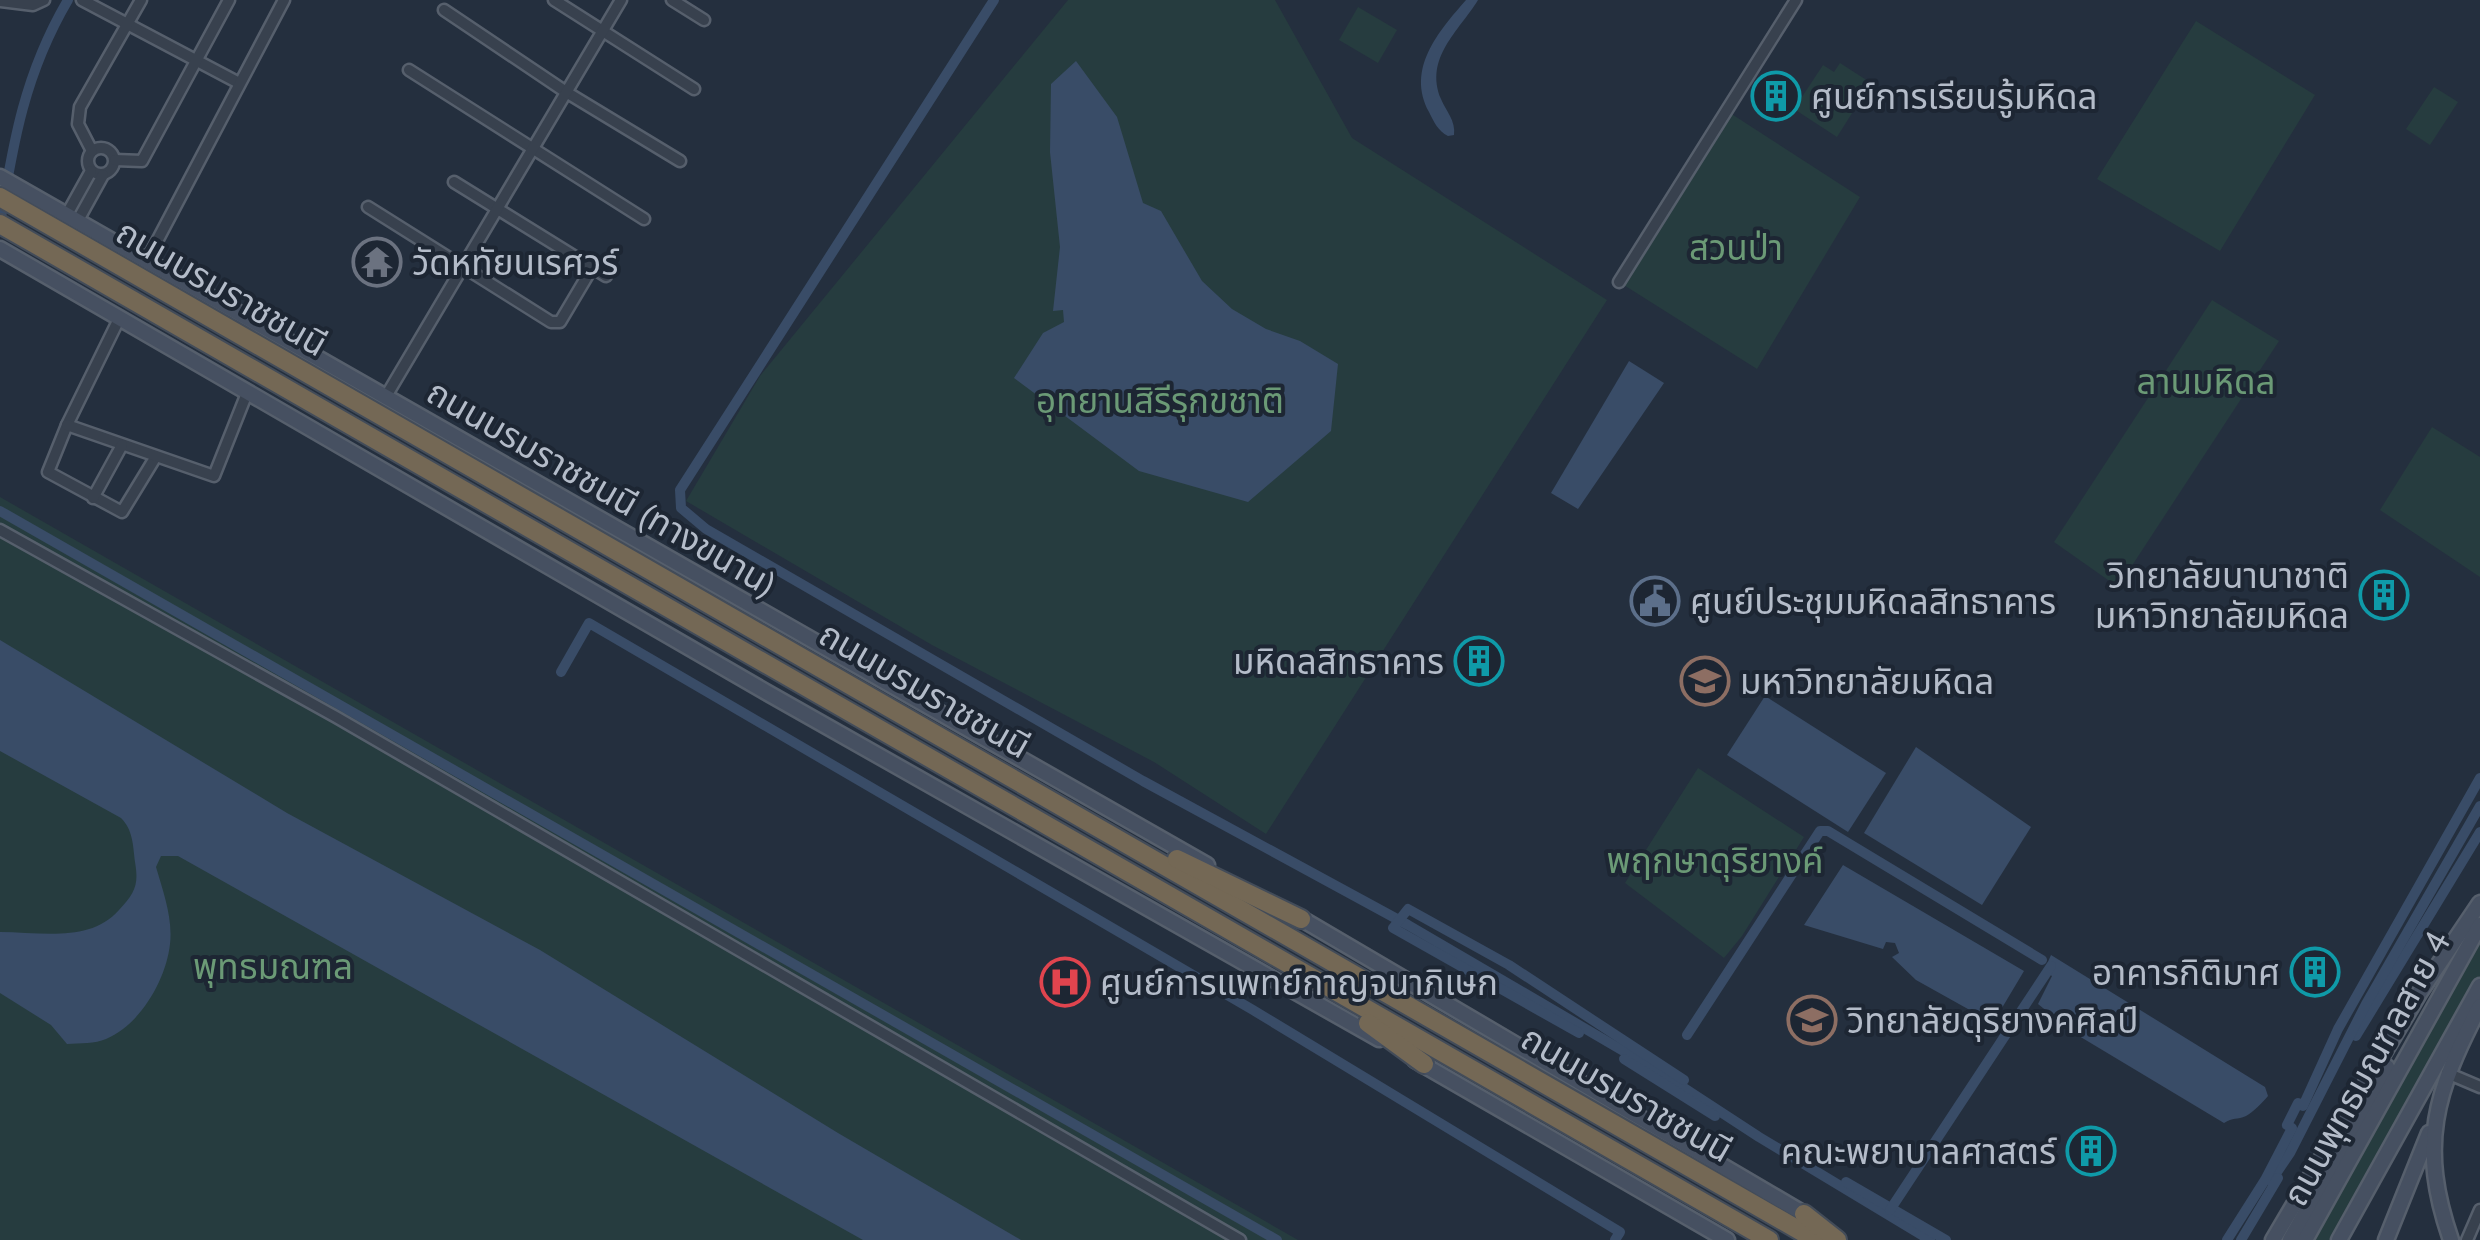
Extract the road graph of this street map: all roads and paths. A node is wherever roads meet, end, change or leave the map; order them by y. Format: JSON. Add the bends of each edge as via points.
{"nodes":[{"id":1,"x":44,"y":0,"type":"edge"},
{"id":2,"x":84,"y":0,"type":"edge"},
{"id":3,"x":141,"y":0,"type":"edge"},
{"id":4,"x":228,"y":0,"type":"edge"},
{"id":5,"x":284,"y":0,"type":"edge"},
{"id":6,"x":554,"y":0,"type":"edge"},
{"id":7,"x":621,"y":0,"type":"edge"},
{"id":8,"x":672,"y":0,"type":"edge"},
{"id":9,"x":1796,"y":0,"type":"edge"},
{"id":10,"x":0,"y":1,"type":"edge"},
{"id":11,"x":444,"y":10,"type":"dead end"},
{"id":12,"x":704,"y":20,"type":"dead end"},
{"id":13,"x":128,"y":24,"type":"junction"},
{"id":14,"x":602,"y":32,"type":"junction"},
{"id":15,"x":197,"y":60,"type":"junction"},
{"id":16,"x":409,"y":70,"type":"dead end"},
{"id":17,"x":239,"y":83,"type":"junction"},
{"id":18,"x":694,"y":89,"type":"dead end"},
{"id":19,"x":566,"y":92,"type":"junction"},
{"id":20,"x":531,"y":150,"type":"junction"},
{"id":21,"x":92,"y":151,"type":"junction"},
{"id":22,"x":115,"y":160,"type":"junction"},
{"id":23,"x":680,"y":161,"type":"dead end"},
{"id":24,"x":97,"y":173,"type":"junction"},
{"id":25,"x":0,"y":176,"type":"edge"},
{"id":26,"x":454,"y":182,"type":"dead end"},
{"id":27,"x":10,"y":196,"type":"edge"},
{"id":28,"x":368,"y":207,"type":"dead end"},
{"id":29,"x":496,"y":210,"type":"junction"},
{"id":30,"x":71,"y":219,"type":"junction"},
{"id":31,"x":644,"y":219,"type":"dead end"},
{"id":32,"x":4,"y":226,"type":"edge"},
{"id":33,"x":2,"y":250,"type":"edge"},
{"id":34,"x":146,"y":262,"type":"junction"},
{"id":35,"x":460,"y":268,"type":"junction"},
{"id":36,"x":592,"y":268,"type":"junction"},
{"id":37,"x":606,"y":276,"type":"dead end"},
{"id":38,"x":1618,"y":282,"type":"dead end"},
{"id":39,"x":119,"y":320,"type":"junction"},
{"id":40,"x":246,"y":393,"type":"junction"},
{"id":41,"x":385,"y":398,"type":"junction"},
{"id":42,"x":67,"y":424,"type":"junction"},
{"id":43,"x":122,"y":445,"type":"junction"},
{"id":44,"x":155,"y":458,"type":"junction"},
{"id":45,"x":93,"y":498,"type":"junction"},
{"id":46,"x":0,"y":530,"type":"edge"},
{"id":47,"x":1055,"y":801,"type":"junction"},
{"id":48,"x":2480,"y":904,"type":"edge"},
{"id":49,"x":1302,"y":919,"type":"junction"},
{"id":50,"x":2480,"y":922,"type":"edge"},
{"id":51,"x":1257,"y":948,"type":"junction"},
{"id":52,"x":2480,"y":986,"type":"edge"},
{"id":53,"x":2480,"y":1006,"type":"edge"},
{"id":54,"x":1424,"y":1064,"type":"junction"},
{"id":55,"x":2446,"y":1073,"type":"junction"},
{"id":56,"x":2480,"y":1087,"type":"edge"},
{"id":57,"x":2436,"y":1118,"type":"junction"},
{"id":58,"x":2360,"y":1127,"type":"junction"},
{"id":59,"x":2480,"y":1210,"type":"edge"},
{"id":60,"x":1804,"y":1214,"type":"junction"},
{"id":61,"x":1240,"y":1240,"type":"edge"},
{"id":62,"x":1727,"y":1240,"type":"edge"},
{"id":63,"x":1769,"y":1240,"type":"edge"},
{"id":64,"x":1816,"y":1240,"type":"edge"},
{"id":65,"x":1837,"y":1240,"type":"edge"},
{"id":66,"x":1850,"y":1240,"type":"edge"},
{"id":67,"x":2274,"y":1240,"type":"edge"},
{"id":68,"x":2290,"y":1240,"type":"edge"},
{"id":69,"x":2305,"y":1240,"type":"edge"},
{"id":70,"x":2340,"y":1240,"type":"edge"},
{"id":71,"x":2386,"y":1240,"type":"edge"},
{"id":72,"x":2450,"y":1240,"type":"edge"},
{"id":73,"x":2467,"y":1240,"type":"edge"}],
"edges":[{"from":1,"to":10,"type":"street"},
{"from":2,"to":13,"type":"street"},
{"from":3,"to":13,"type":"street"},
{"from":4,"to":15,"type":"street"},
{"from":5,"to":17,"type":"street"},
{"from":6,"to":14,"type":"street"},
{"from":7,"to":14,"type":"street"},
{"from":8,"to":12,"type":"street"},
{"from":9,"to":38,"type":"street"},
{"from":11,"to":19,"type":"street"},
{"from":13,"to":15,"type":"street"},
{"from":13,"to":21,"type":"street","via":[[80,107],[78,124]]},
{"from":14,"to":18,"type":"street"},
{"from":14,"to":19,"type":"street"},
{"from":15,"to":17,"type":"street"},
{"from":15,"to":22,"type":"street","via":[[142,161]]},
{"from":16,"to":20,"type":"street"},
{"from":17,"to":34,"type":"street"},
{"from":19,"to":20,"type":"street"},
{"from":19,"to":23,"type":"street"},
{"from":20,"to":29,"type":"street"},
{"from":20,"to":31,"type":"street"},
{"from":21,"to":22,"type":"street","via":[[104,148]]},
{"from":21,"to":24,"type":"street","via":[[88,163]]},
{"from":22,"to":24,"type":"street","via":[[113,168]]},
{"from":24,"to":30,"type":"street"},
{"from":25,"to":27,"type":"main road","name":"ถนนบรมราชชนนี (ทางขนาน)"},
{"from":26,"to":29,"type":"street"},
{"from":27,"to":30,"type":"main road","name":"ถนนบรมราชชนนี (ทางขนาน)"},
{"from":27,"to":47,"type":"highway","name":"ถนนบรมราชชนนี"},
{"from":28,"to":35,"type":"street"},
{"from":29,"to":35,"type":"street"},
{"from":29,"to":36,"type":"street"},
{"from":30,"to":34,"type":"main road","name":"ถนนบรมราชชนนี (ทางขนาน)"},
{"from":32,"to":51,"type":"highway","name":"ถนนบรมราชชนนี"},
{"from":33,"to":39,"type":"main road"},
{"from":34,"to":41,"type":"main road","name":"ถนนบรมราชชนนี (ทางขนาน)"},
{"from":35,"to":36,"type":"street","via":[[555,323]]},
{"from":35,"to":41,"type":"street"},
{"from":36,"to":37,"type":"street"},
{"from":39,"to":40,"type":"main road"},
{"from":39,"to":42,"type":"street"},
{"from":40,"to":44,"type":"street","via":[[214,476]]},
{"from":40,"to":54,"type":"main road"},
{"from":41,"to":49,"type":"main road","name":"ถนนบรมราชชนนี (ทางขนาน)"},
{"from":42,"to":43,"type":"street"},
{"from":42,"to":45,"type":"street","via":[[48,472]]},
{"from":43,"to":44,"type":"street"},
{"from":43,"to":45,"type":"street"},
{"from":44,"to":45,"type":"street","via":[[122,512]]},
{"from":46,"to":61,"type":"street"},
{"from":47,"to":49,"type":"highway"},
{"from":47,"to":64,"type":"highway","name":"ถนนบรมราชชนนี"},
{"from":48,"to":67,"type":"main road","via":[[2420,992]]},
{"from":49,"to":60,"type":"main road","name":"ถนนบรมราชชนนี (ทางขนาน)"},
{"from":50,"to":58,"type":"main road","name":"ถนนพุทธมณฑลสาย 4"},
{"from":51,"to":54,"type":"highway"},
{"from":51,"to":63,"type":"highway","name":"ถนนบรมราชชนนี"},
{"from":52,"to":70,"type":"main road","name":"ถนนพุทธมณฑลสาย 4"},
{"from":53,"to":55,"type":"main road"},
{"from":54,"to":62,"type":"main road"},
{"from":55,"to":56,"type":"street"},
{"from":55,"to":57,"type":"main road"},
{"from":57,"to":71,"type":"main road"},
{"from":57,"to":72,"type":"main road","via":[[2432,1156]]},
{"from":58,"to":68,"type":"main road"},
{"from":58,"to":69,"type":"main road","name":"ถนนพุทธมณฑลสาย 4"},
{"from":59,"to":73,"type":"street"},
{"from":60,"to":65,"type":"highway"},
{"from":60,"to":66,"type":"main road","name":"ถนนบรมราชชนนี (ทางขนาน)"}]}
